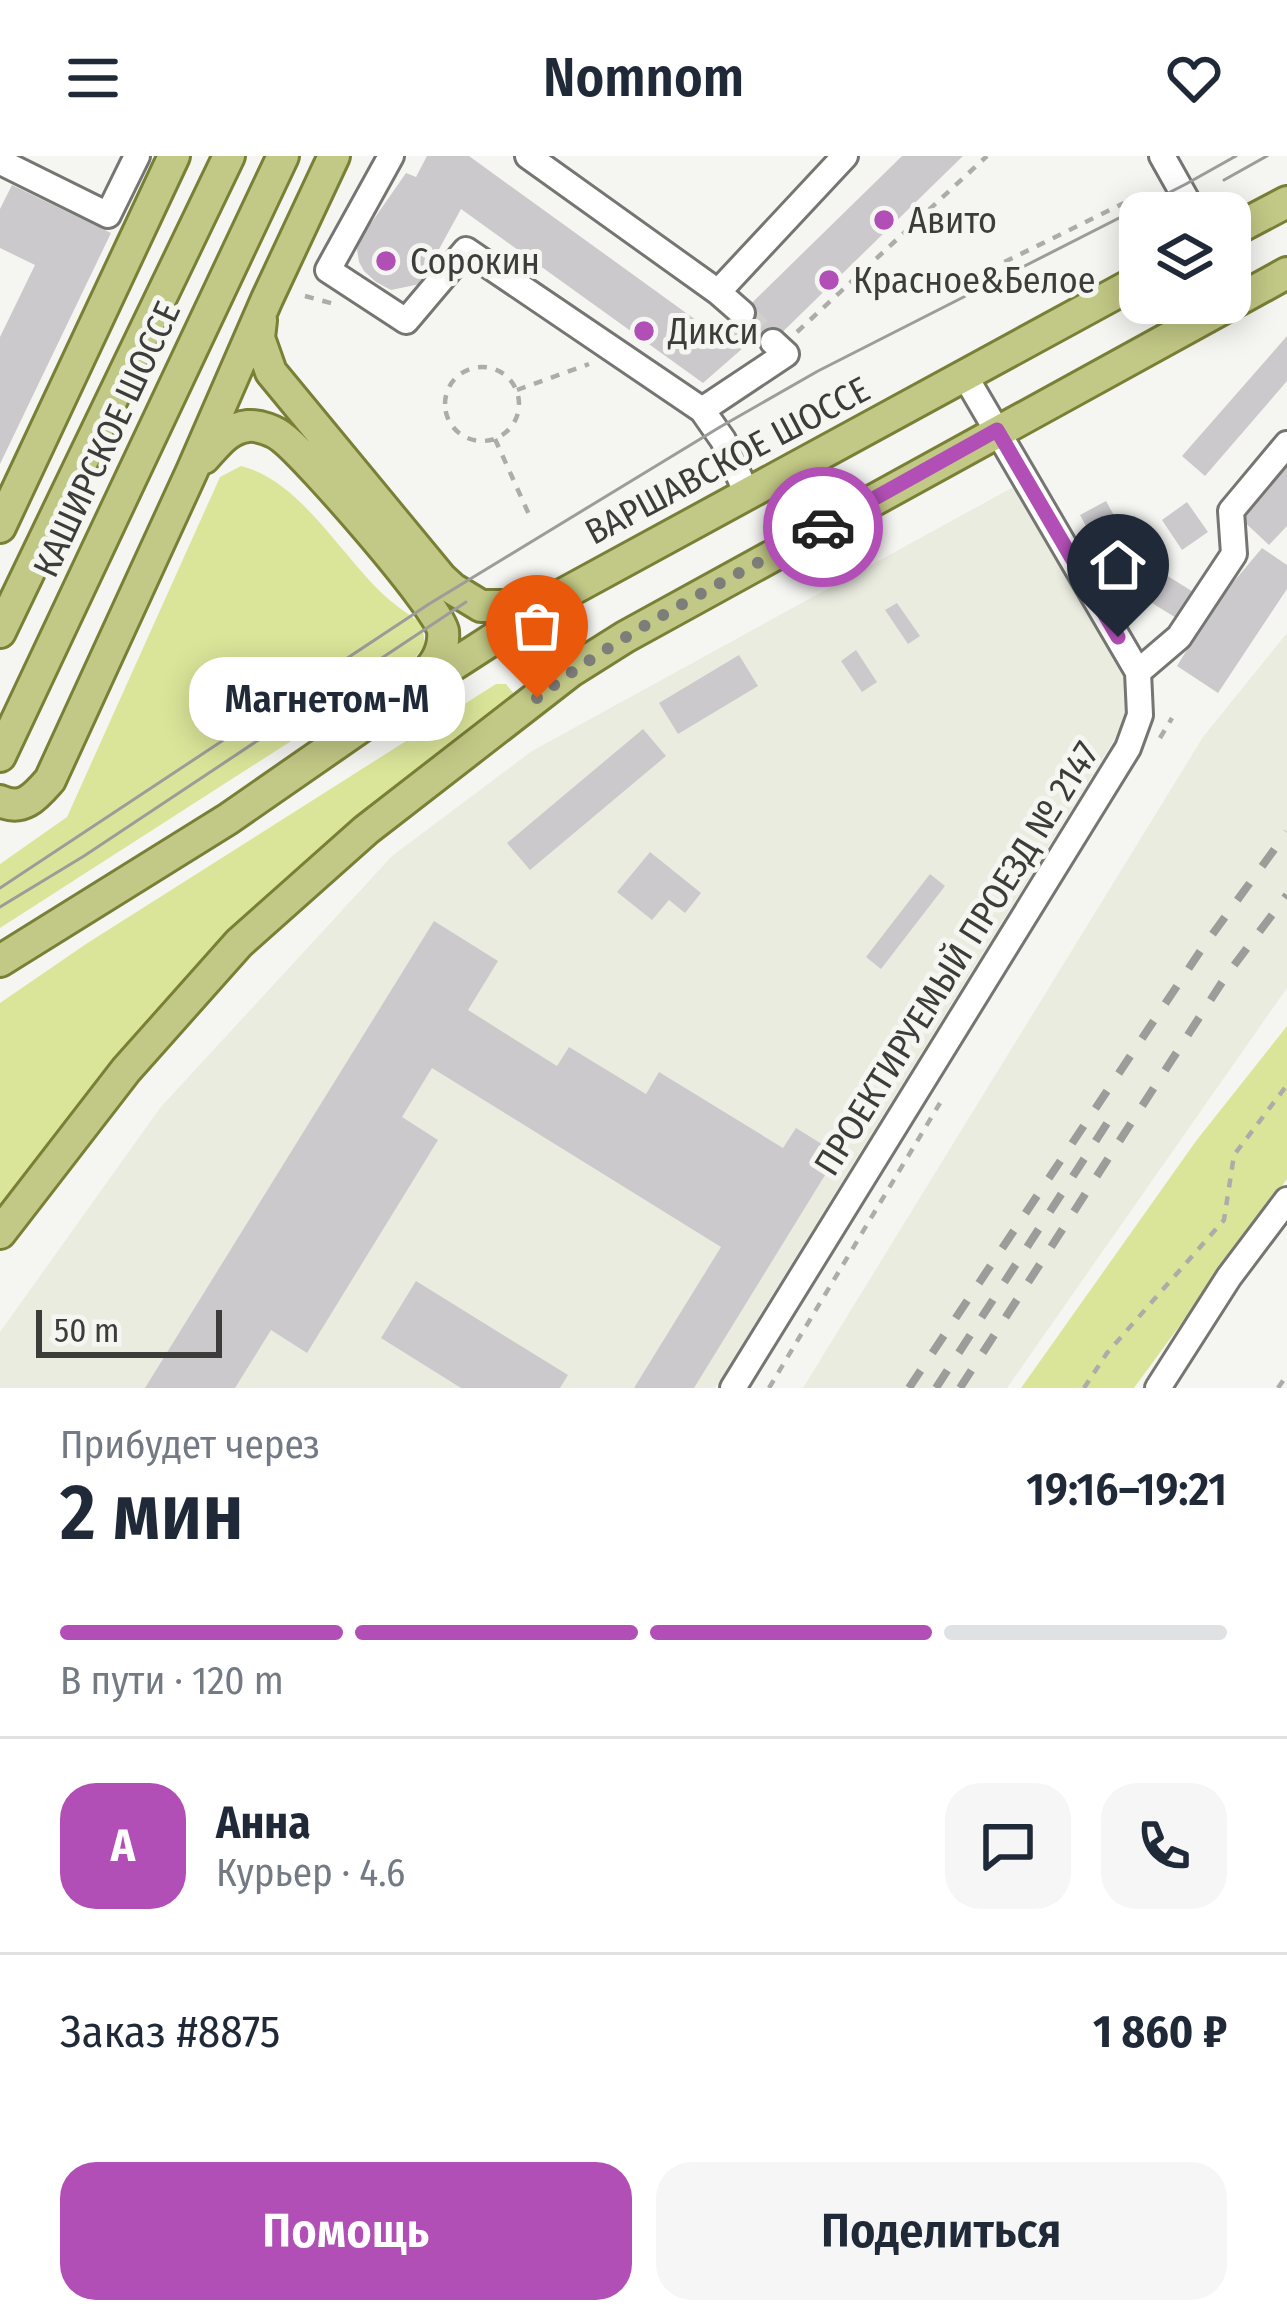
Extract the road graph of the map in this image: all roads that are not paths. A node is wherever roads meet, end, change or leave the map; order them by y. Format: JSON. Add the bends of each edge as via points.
{"nodes":[{"id":1,"x":136,"y":156,"type":"edge"},
{"id":2,"x":174,"y":156,"type":"edge"},
{"id":3,"x":229,"y":156,"type":"edge"},
{"id":4,"x":283,"y":156,"type":"edge"},
{"id":5,"x":334,"y":156,"type":"edge"},
{"id":6,"x":391,"y":156,"type":"edge"},
{"id":7,"x":528,"y":156,"type":"edge"},
{"id":8,"x":844,"y":156,"type":"edge"},
{"id":9,"x":1162,"y":156,"type":"edge"},
{"id":10,"x":3,"y":163,"type":"edge"},
{"id":11,"x":1182,"y":192,"type":"edge"},
{"id":12,"x":1287,"y":202,"type":"edge"},
{"id":13,"x":1251,"y":221,"type":"edge"},
{"id":14,"x":1287,"y":273,"type":"edge"},
{"id":15,"x":718,"y":292,"type":"junction"},
{"id":16,"x":1119,"y":292,"type":"edge"},
{"id":17,"x":267,"y":298,"type":"junction"},
{"id":18,"x":742,"y":313,"type":"tunnel mouth"},
{"id":19,"x":776,"y":345,"type":"road end"},
{"id":20,"x":965,"y":376,"type":"junction"},
{"id":21,"x":702,"y":410,"type":"junction"},
{"id":22,"x":997,"y":430,"type":"junction"},
{"id":23,"x":1287,"y":444,"type":"edge"},
{"id":24,"x":192,"y":471,"type":"junction"},
{"id":25,"x":747,"y":494,"type":"junction"},
{"id":26,"x":0,"y":527,"type":"edge"},
{"id":27,"x":560,"y":596,"type":"junction"},
{"id":28,"x":0,"y":632,"type":"edge"},
{"id":29,"x":1138,"y":672,"type":"junction"},
{"id":30,"x":411,"y":692,"type":"junction"},
{"id":31,"x":0,"y":756,"type":"edge"},
{"id":32,"x":0,"y":801,"type":"edge"},
{"id":33,"x":0,"y":962,"type":"edge"},
{"id":34,"x":1287,"y":1200,"type":"edge"},
{"id":35,"x":0,"y":1233,"type":"edge"},
{"id":36,"x":733,"y":1388,"type":"edge"},
{"id":37,"x":1158,"y":1388,"type":"edge"}],
"edges":[{"from":1,"to":10,"type":"street","via":[[108,215]]},
{"from":2,"to":26,"type":"main road"},
{"from":3,"to":28,"type":"main road","name":"КАШИРСКОЕ ШОССЕ"},
{"from":4,"to":31,"type":"main road","name":"КАШИРСКОЕ ШОССЕ"},
{"from":5,"to":17,"type":"main road"},
{"from":6,"to":21,"type":"street","via":[[328,270],[406,322],[466,250]]},
{"from":7,"to":15,"type":"street"},
{"from":8,"to":15,"type":"street"},
{"from":9,"to":11,"type":"street"},
{"from":12,"to":13,"type":"main road"},
{"from":14,"to":22,"type":"main road"},
{"from":15,"to":18,"type":"street"},
{"from":16,"to":20,"type":"main road","name":"ВАРШАВСКОЕ ШОССЕ"},
{"from":17,"to":24,"type":"main road"},
{"from":17,"to":27,"type":"main road","via":[[259,338],[271,372],[441,578],[481,605]]},
{"from":19,"to":21,"type":"street","via":[[786,354]]},
{"from":20,"to":22,"type":"street"},
{"from":20,"to":25,"type":"main road","name":"ВАРШАВСКОЕ ШОССЕ"},
{"from":21,"to":25,"type":"street"},
{"from":22,"to":29,"type":"street"},
{"from":22,"to":35,"type":"main road","via":[[571,671],[366,830],[239,943],[125,1070]]},
{"from":23,"to":29,"type":"street","via":[[1231,512],[1234,554],[1179,638]]},
{"from":24,"to":30,"type":"main road","via":[[227,433],[251,425],[278,434],[303,456],[439,619],[440,658]]},
{"from":24,"to":32,"type":"main road","via":[[50,780],[30,802]]},
{"from":25,"to":27,"type":"main road","name":"ВАРШАВСКОЕ ШОССЕ"},
{"from":27,"to":30,"type":"main road","name":"ВАРШАВСКОЕ ШОССЕ"},
{"from":29,"to":36,"type":"street","name":"ПРОЕКТИРУЕМЫЙ ПРОЕЗД № 2147","via":[[1140,715],[1128,748]]},
{"from":30,"to":33,"type":"main road","name":"ВАРШАВСКОЕ ШОССЕ"},
{"from":34,"to":37,"type":"street"}]}
